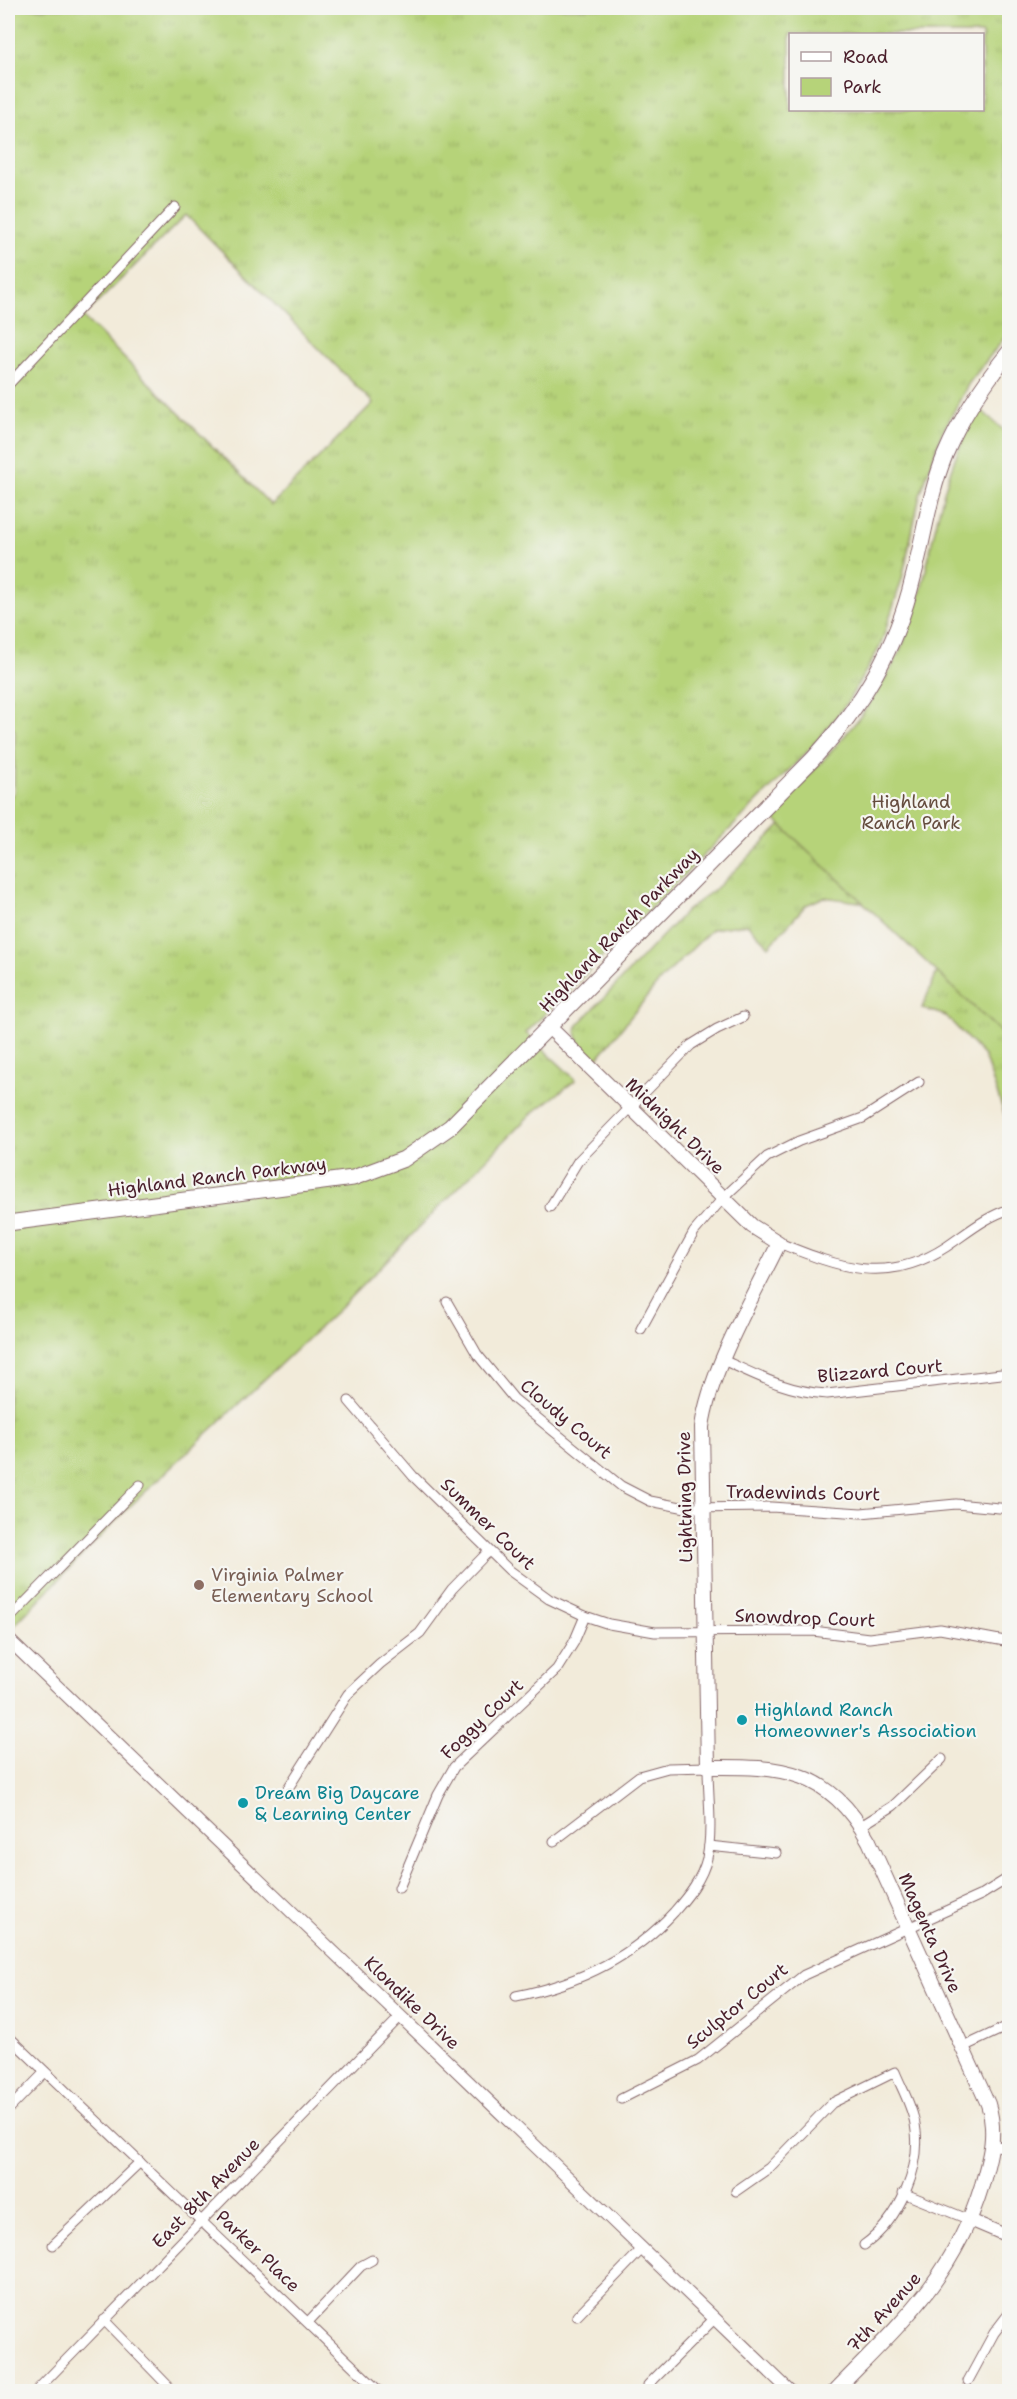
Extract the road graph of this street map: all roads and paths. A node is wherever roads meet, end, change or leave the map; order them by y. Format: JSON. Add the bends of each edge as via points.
{"nodes":[{"id":1,"x":175,"y":207,"type":"dead end"},
{"id":2,"x":1010,"y":351,"type":"edge"},
{"id":3,"x":8,"y":385,"type":"edge"},
{"id":4,"x":743,"y":1017,"type":"dead end"},
{"id":5,"x":550,"y":1029,"type":"junction"},
{"id":6,"x":919,"y":1082,"type":"dead end"},
{"id":7,"x":630,"y":1107,"type":"junction"},
{"id":8,"x":723,"y":1198,"type":"junction"},
{"id":9,"x":550,"y":1207,"type":"dead end"},
{"id":10,"x":1010,"y":1209,"type":"edge"},
{"id":11,"x":8,"y":1223,"type":"edge"},
{"id":12,"x":779,"y":1243,"type":"junction"},
{"id":13,"x":447,"y":1302,"type":"dead end"},
{"id":14,"x":641,"y":1329,"type":"dead end"},
{"id":15,"x":723,"y":1360,"type":"junction"},
{"id":16,"x":1010,"y":1373,"type":"edge"},
{"id":17,"x":349,"y":1401,"type":"dead end"},
{"id":18,"x":140,"y":1485,"type":"dead end"},
{"id":19,"x":703,"y":1508,"type":"junction"},
{"id":20,"x":1010,"y":1509,"type":"edge"},
{"id":21,"x":489,"y":1551,"type":"junction"},
{"id":22,"x":585,"y":1616,"type":"junction"},
{"id":23,"x":8,"y":1620,"type":"edge"},
{"id":24,"x":705,"y":1633,"type":"junction"},
{"id":25,"x":8,"y":1639,"type":"edge"},
{"id":26,"x":1010,"y":1642,"type":"edge"},
{"id":27,"x":942,"y":1759,"type":"dead end"},
{"id":28,"x":708,"y":1767,"type":"junction"},
{"id":29,"x":285,"y":1793,"type":"dead end"},
{"id":30,"x":861,"y":1826,"type":"junction"},
{"id":31,"x":555,"y":1841,"type":"dead end"},
{"id":32,"x":709,"y":1846,"type":"junction"},
{"id":33,"x":776,"y":1853,"type":"dead end"},
{"id":34,"x":1010,"y":1876,"type":"edge"},
{"id":35,"x":399,"y":1887,"type":"dead end"},
{"id":36,"x":909,"y":1928,"type":"junction"},
{"id":37,"x":516,"y":1996,"type":"dead end"},
{"id":38,"x":400,"y":2017,"type":"junction"},
{"id":39,"x":1010,"y":2025,"type":"edge"},
{"id":40,"x":8,"y":2036,"type":"edge"},
{"id":41,"x":963,"y":2047,"type":"junction"},
{"id":42,"x":45,"y":2072,"type":"junction"},
{"id":43,"x":621,"y":2099,"type":"dead end"},
{"id":44,"x":8,"y":2110,"type":"edge"},
{"id":45,"x":993,"y":2146,"type":"junction"},
{"id":46,"x":1010,"y":2147,"type":"edge"},
{"id":47,"x":140,"y":2162,"type":"junction"},
{"id":48,"x":736,"y":2191,"type":"dead end"},
{"id":49,"x":903,"y":2193,"type":"junction"},
{"id":50,"x":202,"y":2220,"type":"junction"},
{"id":51,"x":970,"y":2220,"type":"junction"},
{"id":52,"x":1010,"y":2237,"type":"edge"},
{"id":53,"x":52,"y":2245,"type":"dead end"},
{"id":54,"x":864,"y":2245,"type":"dead end"},
{"id":55,"x":643,"y":2248,"type":"junction"},
{"id":56,"x":372,"y":2260,"type":"dead end"},
{"id":57,"x":1010,"y":2312,"type":"edge"},
{"id":58,"x":577,"y":2316,"type":"dead end"},
{"id":59,"x":715,"y":2318,"type":"junction"},
{"id":60,"x":104,"y":2320,"type":"junction"},
{"id":61,"x":308,"y":2322,"type":"junction"},
{"id":62,"x":968,"y":2381,"type":"dead end"},
{"id":63,"x":648,"y":2385,"type":"dead end"},
{"id":64,"x":35,"y":2391,"type":"edge"},
{"id":65,"x":174,"y":2391,"type":"edge"},
{"id":66,"x":381,"y":2391,"type":"edge"},
{"id":67,"x":791,"y":2391,"type":"edge"},
{"id":68,"x":834,"y":2391,"type":"edge"}],
"edges":[{"from":1,"to":3,"type":"street"},
{"from":2,"to":5,"type":"main road","name":"Highland Ranch Parkway","via":[[978,394],[944,457],[899,624],[878,672],[856,708],[813,759]]},
{"from":4,"to":7,"type":"street","via":[[691,1045]]},
{"from":5,"to":7,"type":"main road","name":"Midnight Drive"},
{"from":5,"to":11,"type":"main road","name":"Highland Ranch Parkway","via":[[450,1127],[404,1159],[370,1173],[317,1185]]},
{"from":6,"to":8,"type":"street","via":[[863,1118],[767,1157]]},
{"from":7,"to":8,"type":"main road","name":"Midnight Drive"},
{"from":7,"to":9,"type":"street","via":[[578,1161]]},
{"from":8,"to":12,"type":"main road","name":"Midnight Drive","via":[[752,1226]]},
{"from":8,"to":14,"type":"street","via":[[694,1232]]},
{"from":10,"to":12,"type":"street","via":[[988,1218],[932,1256],[884,1270],[832,1264]]},
{"from":12,"to":15,"type":"main road","name":"Lightning Drive"},
{"from":13,"to":19,"type":"street","name":"Cloudy Court","via":[[489,1371],[536,1419],[636,1495],[669,1506]]},
{"from":15,"to":16,"type":"street","name":"Blizzard Court","via":[[776,1385],[819,1394]]},
{"from":15,"to":19,"type":"main road","name":"Lightning Drive","via":[[709,1391],[703,1418]]},
{"from":17,"to":21,"type":"street","name":"Summer Court","via":[[413,1476]]},
{"from":18,"to":23,"type":"street"},
{"from":19,"to":20,"type":"street","name":"Tradewinds Court","via":[[771,1507],[861,1513],[956,1504]]},
{"from":19,"to":24,"type":"main road","name":"Lightning Drive"},
{"from":21,"to":22,"type":"street","name":"Summer Court","via":[[529,1585]]},
{"from":21,"to":29,"type":"street","via":[[452,1589],[420,1633],[348,1694]]},
{"from":22,"to":24,"type":"street","name":"Summer Court","via":[[655,1632]]},
{"from":22,"to":35,"type":"street","name":"Foggy Court","via":[[557,1669],[454,1767]]},
{"from":24,"to":26,"type":"street","name":"Snowdrop Court","via":[[813,1631],[869,1638],[940,1629]]},
{"from":24,"to":28,"type":"main road","name":"Lightning Drive"},
{"from":25,"to":38,"type":"street","name":"Klondike Drive"},
{"from":27,"to":30,"type":"street","via":[[893,1806]]},
{"from":28,"to":30,"type":"main road","name":"Magenta Drive","via":[[758,1766],[792,1772],[824,1788]]},
{"from":28,"to":31,"type":"street","via":[[668,1768],[639,1776]]},
{"from":28,"to":32,"type":"street"},
{"from":30,"to":36,"type":"main road","name":"Magenta Drive"},
{"from":32,"to":33,"type":"street"},
{"from":32,"to":37,"type":"street","via":[[696,1884],[645,1939],[586,1976]]},
{"from":34,"to":36,"type":"street","name":"Sculptor Court"},
{"from":36,"to":41,"type":"main road","name":"Magenta Drive"},
{"from":36,"to":43,"type":"street","name":"Sculptor Court","via":[[804,1975],[705,2055]]},
{"from":38,"to":50,"type":"street","name":"East 8th Avenue"},
{"from":38,"to":55,"type":"street","name":"Klondike Drive"},
{"from":39,"to":41,"type":"street"},
{"from":40,"to":42,"type":"street","name":"Parker Place"},
{"from":41,"to":45,"type":"main road","name":"Magenta Drive","via":[[988,2104]]},
{"from":42,"to":44,"type":"street"},
{"from":42,"to":47,"type":"street","name":"Parker Place"},
{"from":45,"to":46,"type":"street"},
{"from":45,"to":51,"type":"main road","name":"Magenta Drive"},
{"from":47,"to":50,"type":"street","name":"Parker Place"},
{"from":47,"to":53,"type":"street"},
{"from":48,"to":49,"type":"street","via":[[769,2168],[832,2103],[895,2072],[917,2136],[914,2166]]},
{"from":49,"to":51,"type":"street"},
{"from":49,"to":54,"type":"street","via":[[887,2226]]},
{"from":50,"to":60,"type":"street","name":"East 8th Avenue"},
{"from":50,"to":61,"type":"street","name":"Parker Place"},
{"from":51,"to":52,"type":"street"},
{"from":51,"to":68,"type":"main road","name":"7th Avenue","via":[[931,2289]]},
{"from":55,"to":58,"type":"street"},
{"from":55,"to":59,"type":"street","name":"Klondike Drive"},
{"from":56,"to":61,"type":"street","via":[[361,2266]]},
{"from":57,"to":62,"type":"street","via":[[999,2324]]},
{"from":59,"to":63,"type":"street"},
{"from":59,"to":67,"type":"street","name":"Klondike Drive"},
{"from":60,"to":64,"type":"street","name":"East 8th Avenue"},
{"from":60,"to":65,"type":"street"},
{"from":61,"to":66,"type":"street","name":"Parker Place"}]}
